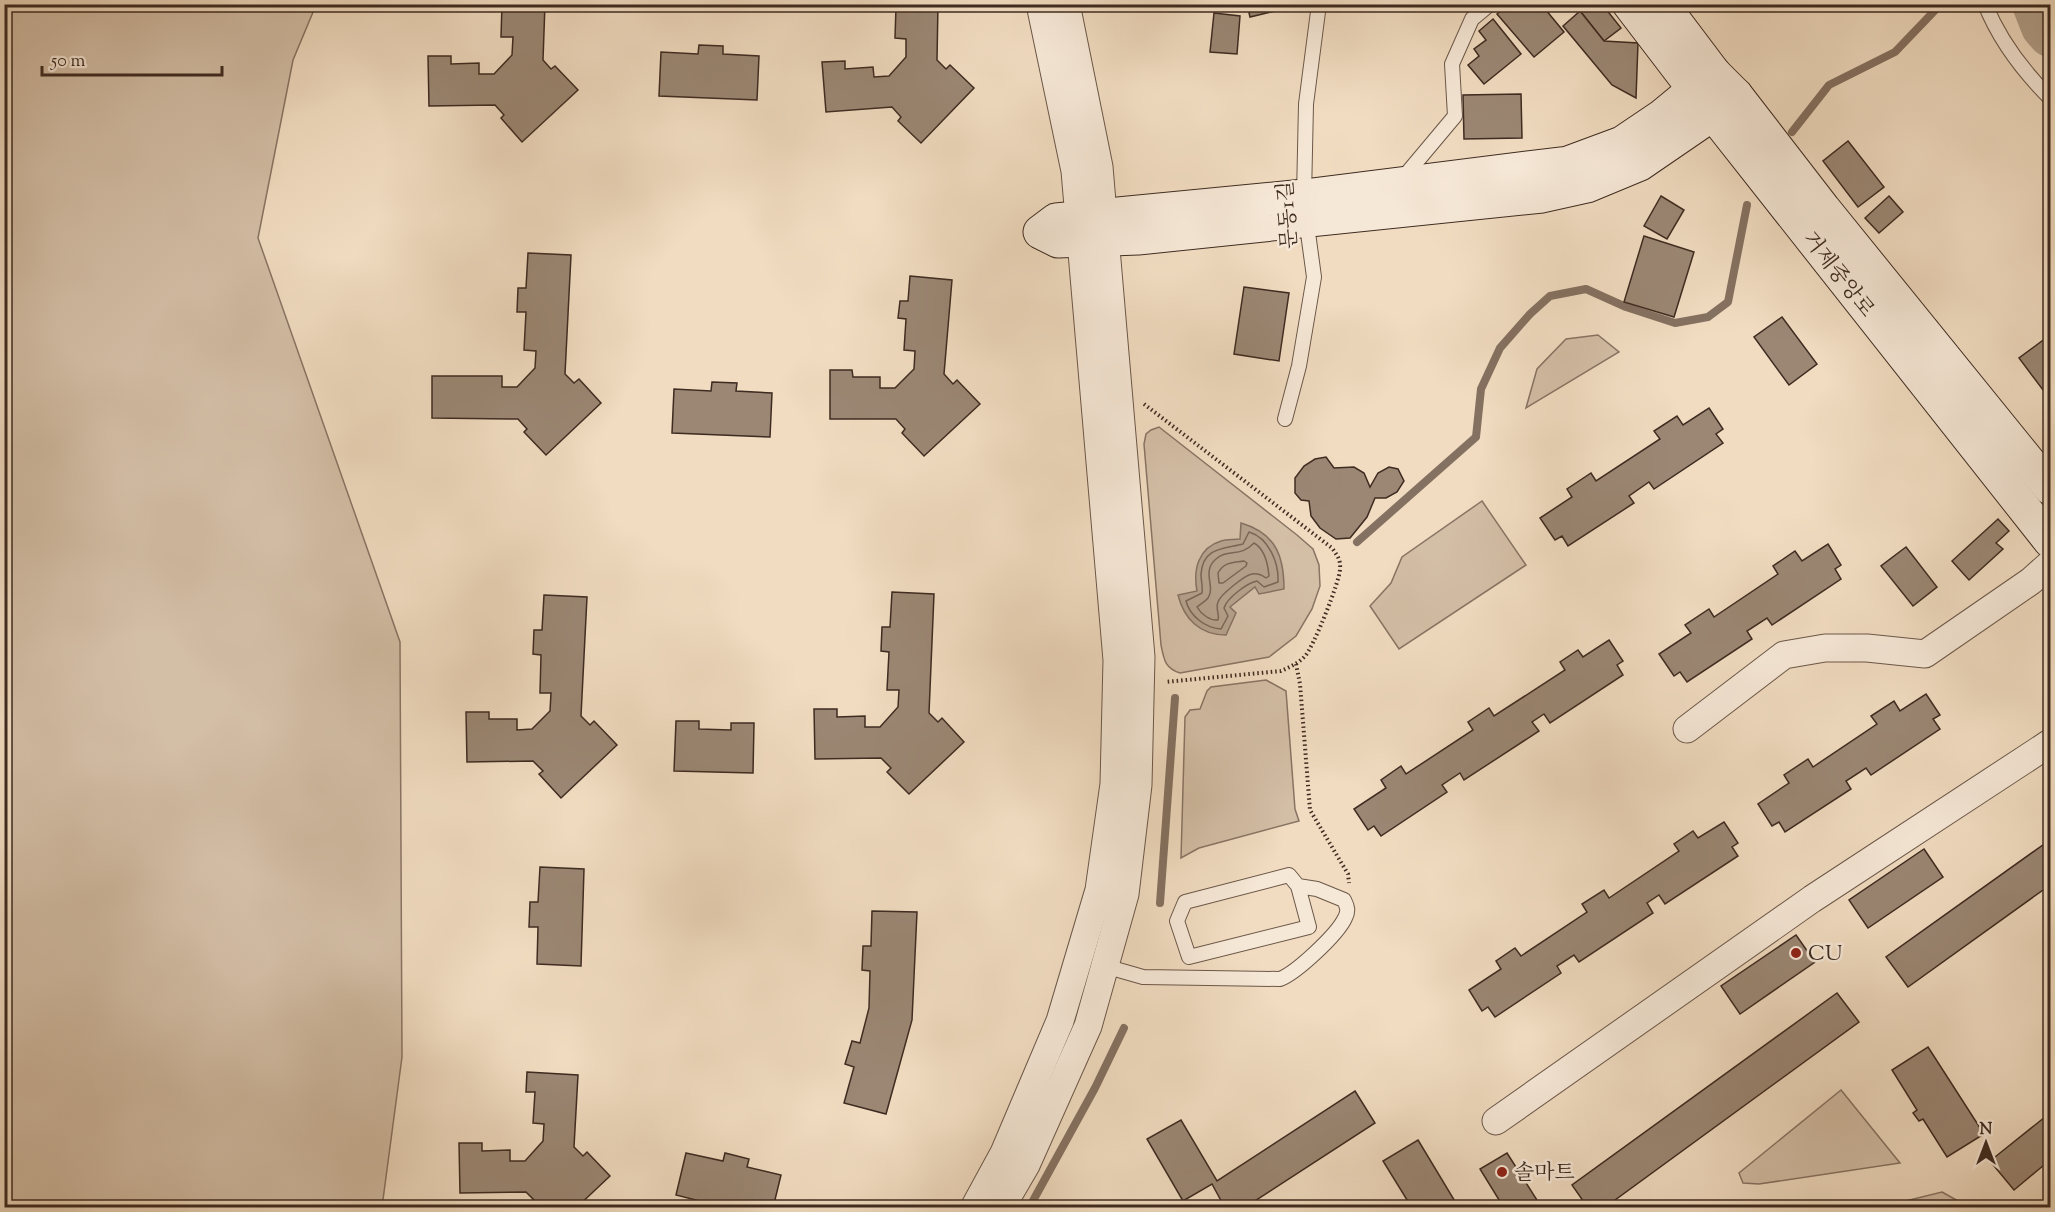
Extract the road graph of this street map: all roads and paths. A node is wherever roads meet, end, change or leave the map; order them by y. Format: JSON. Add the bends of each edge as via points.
{"nodes":[{"id":1,"x":1040,"y":4,"type":"edge"},
{"id":2,"x":1065,"y":4,"type":"edge"},
{"id":3,"x":1318,"y":4,"type":"edge"},
{"id":4,"x":1490,"y":4,"type":"edge"},
{"id":5,"x":1985,"y":4,"type":"edge"},
{"id":6,"x":1644,"y":10,"type":"edge"},
{"id":7,"x":1714,"y":93,"type":"junction"},
{"id":8,"x":2050,"y":98,"type":"edge"},
{"id":9,"x":1669,"y":127,"type":"junction"},
{"id":10,"x":1746,"y":156,"type":"junction"},
{"id":11,"x":1397,"y":184,"type":"junction"},
{"id":12,"x":1305,"y":209,"type":"junction"},
{"id":13,"x":1092,"y":228,"type":"junction"},
{"id":14,"x":1143,"y":404,"type":"dead end"},
{"id":15,"x":1285,"y":419,"type":"dead end"},
{"id":16,"x":2050,"y":488,"type":"edge"},
{"id":17,"x":2050,"y":541,"type":"edge"},
{"id":18,"x":2050,"y":564,"type":"edge"},
{"id":19,"x":1296,"y":664,"type":"junction"},
{"id":20,"x":1155,"y":683,"type":"dead end"},
{"id":21,"x":1687,"y":729,"type":"dead end"},
{"id":22,"x":2050,"y":743,"type":"edge"},
{"id":23,"x":1298,"y":886,"type":"junction"},
{"id":24,"x":1344,"y":900,"type":"junction"},
{"id":25,"x":1079,"y":959,"type":"junction"},
{"id":26,"x":1105,"y":966,"type":"junction"},
{"id":27,"x":1496,"y":1121,"type":"dead end"},
{"id":28,"x":974,"y":1208,"type":"edge"},
{"id":29,"x":1001,"y":1208,"type":"edge"}],
"edges":[{"from":1,"to":13,"type":"street","via":[[1075,171]]},
{"from":2,"to":13,"type":"street","via":[[1099,167]]},
{"from":3,"to":12,"type":"lane","name":"문동1길","via":[[1306,104]]},
{"from":4,"to":11,"type":"lane","via":[[1472,19],[1452,64],[1455,116]]},
{"from":5,"to":8,"type":"lane","via":[[2012,53]]},
{"from":6,"to":7,"type":"street","name":"거제중앙로"},
{"from":6,"to":9,"type":"street","via":[[1647,37],[1668,69]]},
{"from":7,"to":9,"type":"street"},
{"from":7,"to":10,"type":"street","name":"거제중앙로"},
{"from":7,"to":16,"type":"street","name":"거제중앙로","via":[[1824,209]]},
{"from":9,"to":10,"type":"street","via":[[1716,136]]},
{"from":9,"to":11,"type":"street","via":[[1568,163]]},
{"from":9,"to":12,"type":"street","via":[[1640,164],[1565,191],[1542,196]]},
{"from":10,"to":17,"type":"street","name":"거제중앙로"},
{"from":11,"to":12,"type":"street"},
{"from":12,"to":13,"type":"street"},
{"from":12,"to":15,"type":"lane","name":"문동1길","via":[[1314,277],[1299,366]]},
{"from":13,"to":25,"type":"street","via":[[1117,660],[1114,784],[1099,890]]},
{"from":13,"to":26,"type":"street","via":[[1141,657],[1138,785],[1125,894]]},
{"from":14,"to":19,"type":"path","via":[[1332,548],[1339,558],[1335,589],[1307,655]]},
{"from":18,"to":21,"type":"street","via":[[1926,654],[1825,648],[1784,655]]},
{"from":19,"to":20,"type":"path","via":[[1281,671]]},
{"from":19,"to":24,"type":"path","via":[[1310,810],[1348,874]]},
{"from":22,"to":27,"type":"street","via":[[1812,899]]},
{"from":23,"to":23,"type":"lane","via":[[1289,875],[1185,902],[1177,921],[1190,957],[1309,927]]},
{"from":23,"to":24,"type":"lane"},
{"from":24,"to":26,"type":"lane","via":[[1345,918],[1334,933],[1291,975],[1280,979],[1143,977]]},
{"from":25,"to":26,"type":"lane"},
{"from":25,"to":28,"type":"street","via":[[1060,1021],[1004,1153]]},
{"from":26,"to":29,"type":"street","via":[[1088,1026],[1026,1164]]}]}
